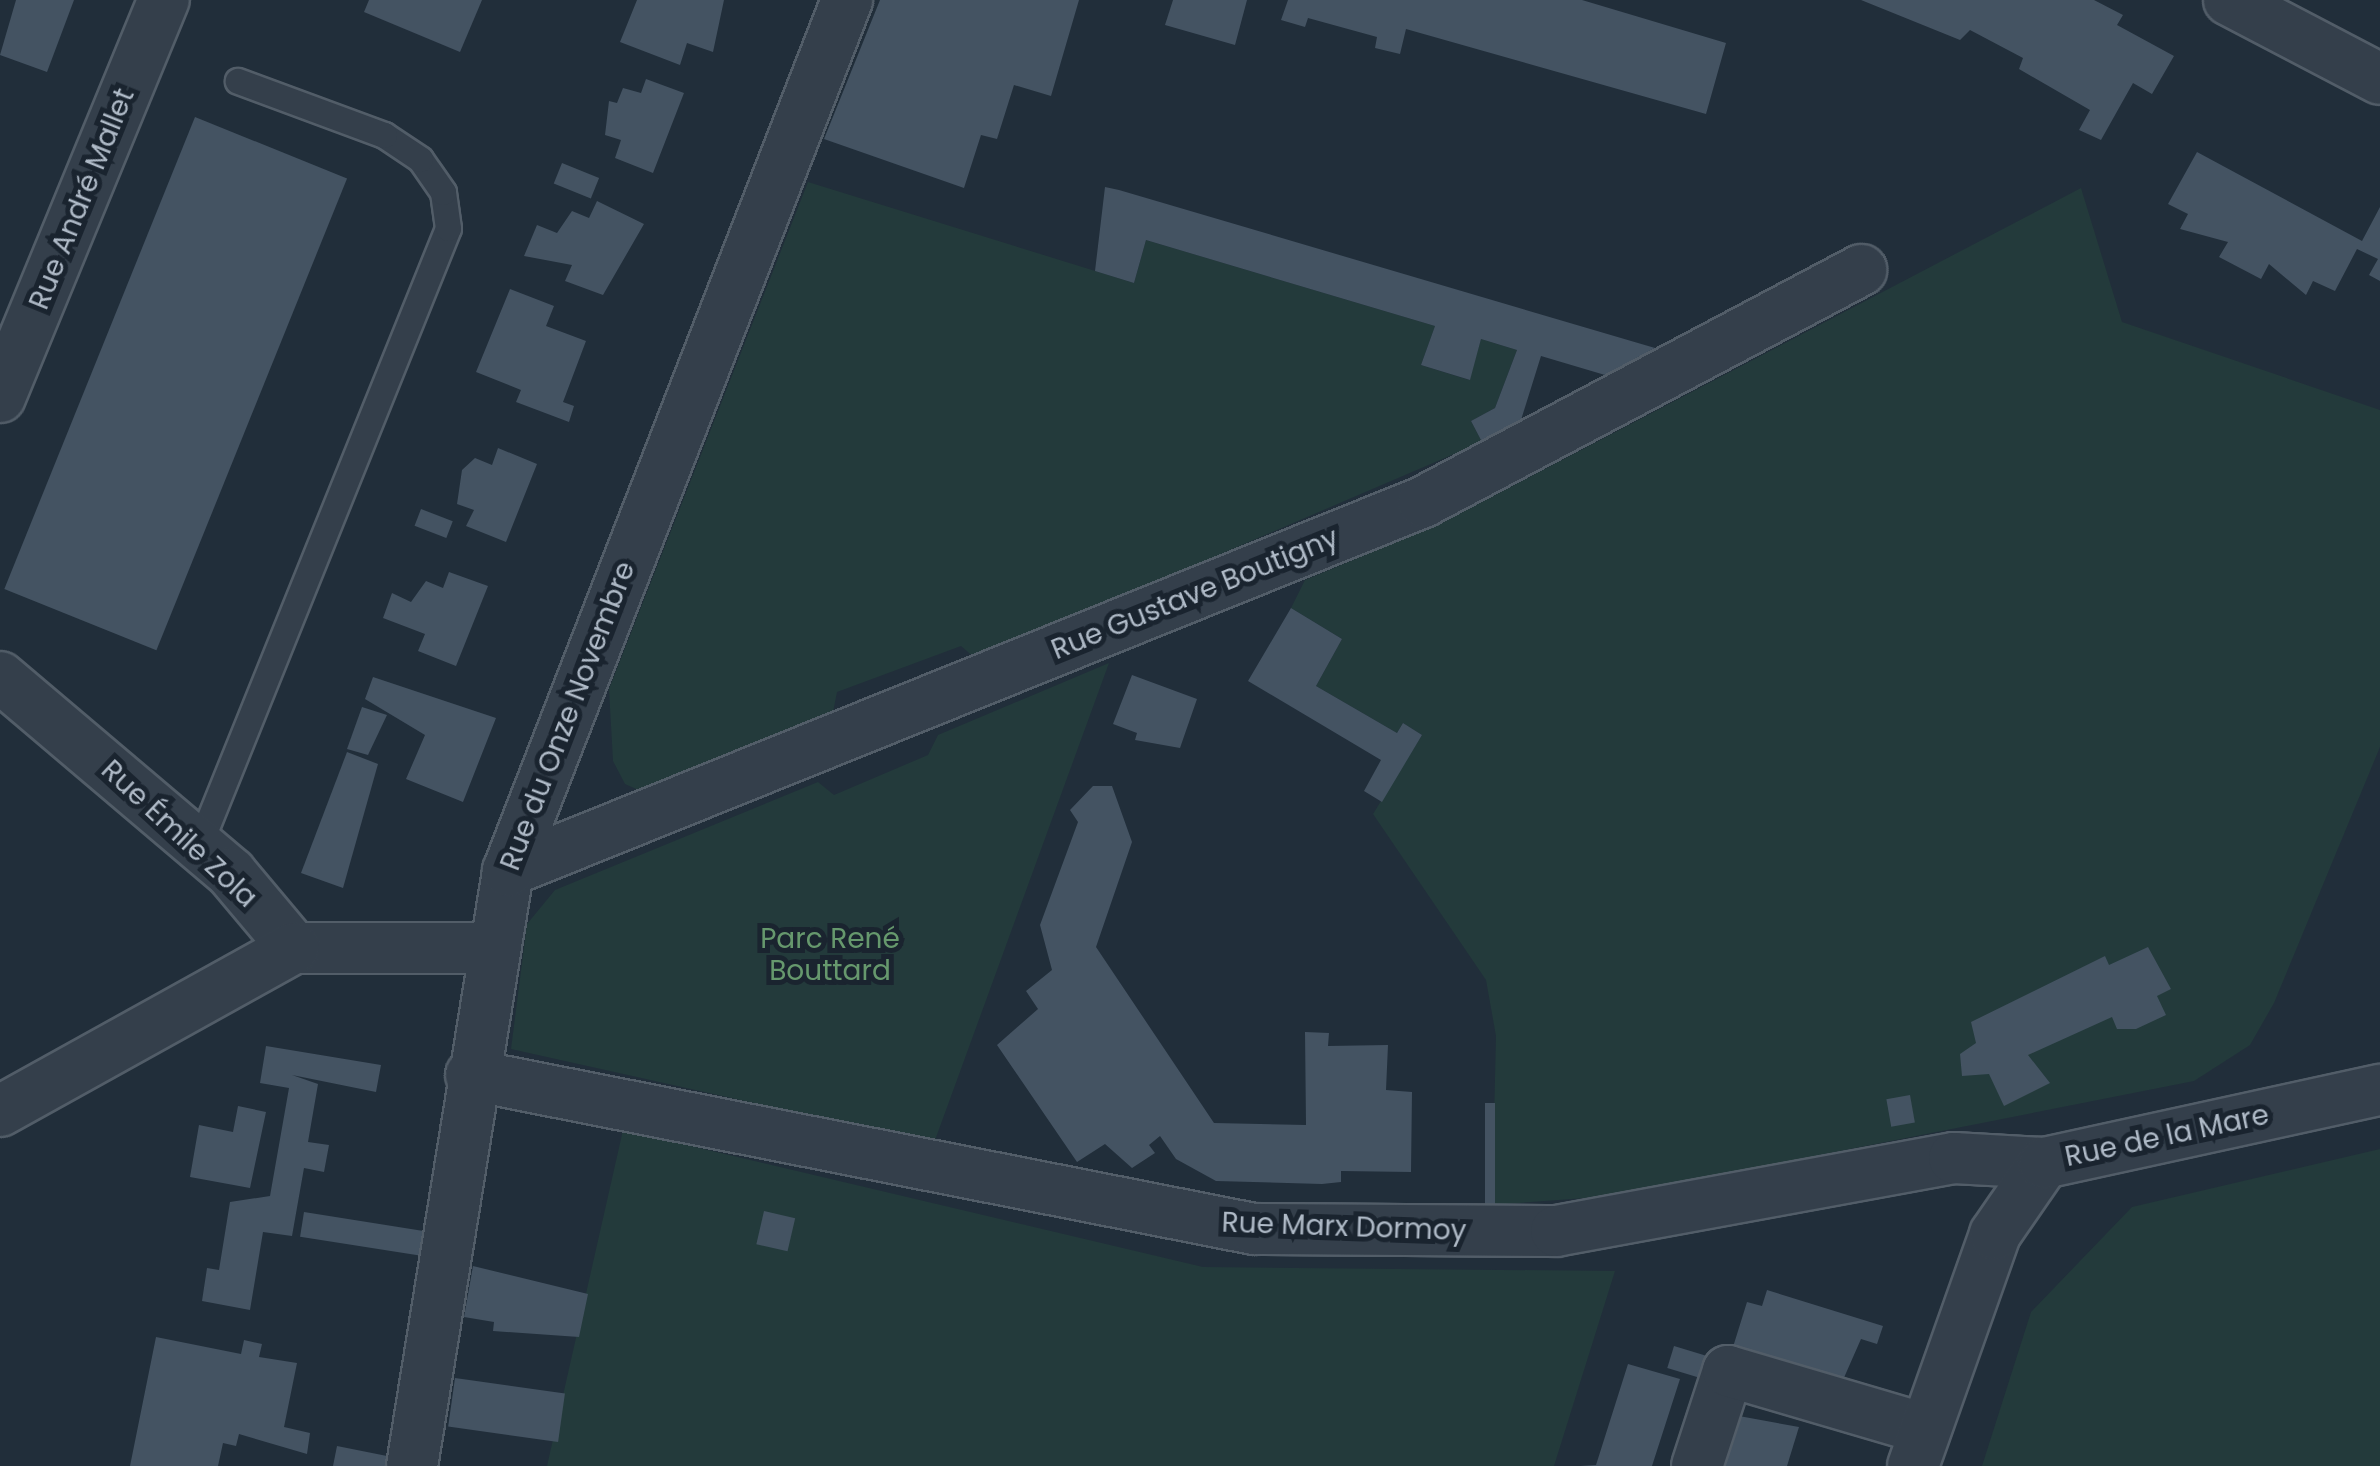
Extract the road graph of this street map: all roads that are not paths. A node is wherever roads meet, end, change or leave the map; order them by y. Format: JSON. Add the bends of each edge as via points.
{"nodes":[{"id":1,"x":164,"y":0,"type":"edge"},
{"id":2,"x":847,"y":0,"type":"edge"},
{"id":3,"x":2230,"y":0,"type":"edge"},
{"id":4,"x":2380,"y":79,"type":"edge"},
{"id":5,"x":238,"y":81,"type":"dead end"},
{"id":6,"x":1861,"y":270,"type":"dead end"},
{"id":7,"x":0,"y":398,"type":"edge"},
{"id":8,"x":0,"y":678,"type":"edge"},
{"id":9,"x":199,"y":845,"type":"junction"},
{"id":10,"x":508,"y":871,"type":"junction"},
{"id":11,"x":294,"y":948,"type":"junction"},
{"id":12,"x":490,"y":948,"type":"junction"},
{"id":13,"x":471,"y":1075,"type":"junction"},
{"id":14,"x":2380,"y":1090,"type":"edge"},
{"id":15,"x":0,"y":1111,"type":"edge"},
{"id":16,"x":2044,"y":1164,"type":"junction"},
{"id":17,"x":1919,"y":1447,"type":"edge"},
{"id":18,"x":412,"y":1466,"type":"edge"},
{"id":19,"x":1697,"y":1466,"type":"edge"}],
"edges":[{"from":1,"to":7,"type":"street","name":"Rue André Mallet"},
{"from":2,"to":10,"type":"street","name":"Rue du Onze Novembre"},
{"from":3,"to":4,"type":"street"},
{"from":5,"to":9,"type":"lane","via":[[384,135],[420,159],[443,192],[448,228]]},
{"from":6,"to":10,"type":"street","name":"Rue Gustave Boutigny","via":[[1423,502]]},
{"from":8,"to":9,"type":"street","name":"Rue Émile Zola"},
{"from":9,"to":11,"type":"street","name":"Rue Émile Zola"},
{"from":10,"to":12,"type":"street","name":"Rue du Onze Novembre"},
{"from":11,"to":12,"type":"street"},
{"from":11,"to":15,"type":"street"},
{"from":12,"to":13,"type":"street","name":"Rue du Onze Novembre"},
{"from":13,"to":16,"type":"street","name":"Rue Marx Dormoy","via":[[1254,1229],[1556,1231],[1954,1158]]},
{"from":13,"to":18,"type":"street","name":"Rue du Onze Novembre"},
{"from":14,"to":16,"type":"street","name":"Rue de la Mare"},
{"from":16,"to":17,"type":"street","name":"Rue de la Mare","via":[[1995,1234]]},
{"from":17,"to":19,"type":"street","via":[[1728,1371]]}]}
